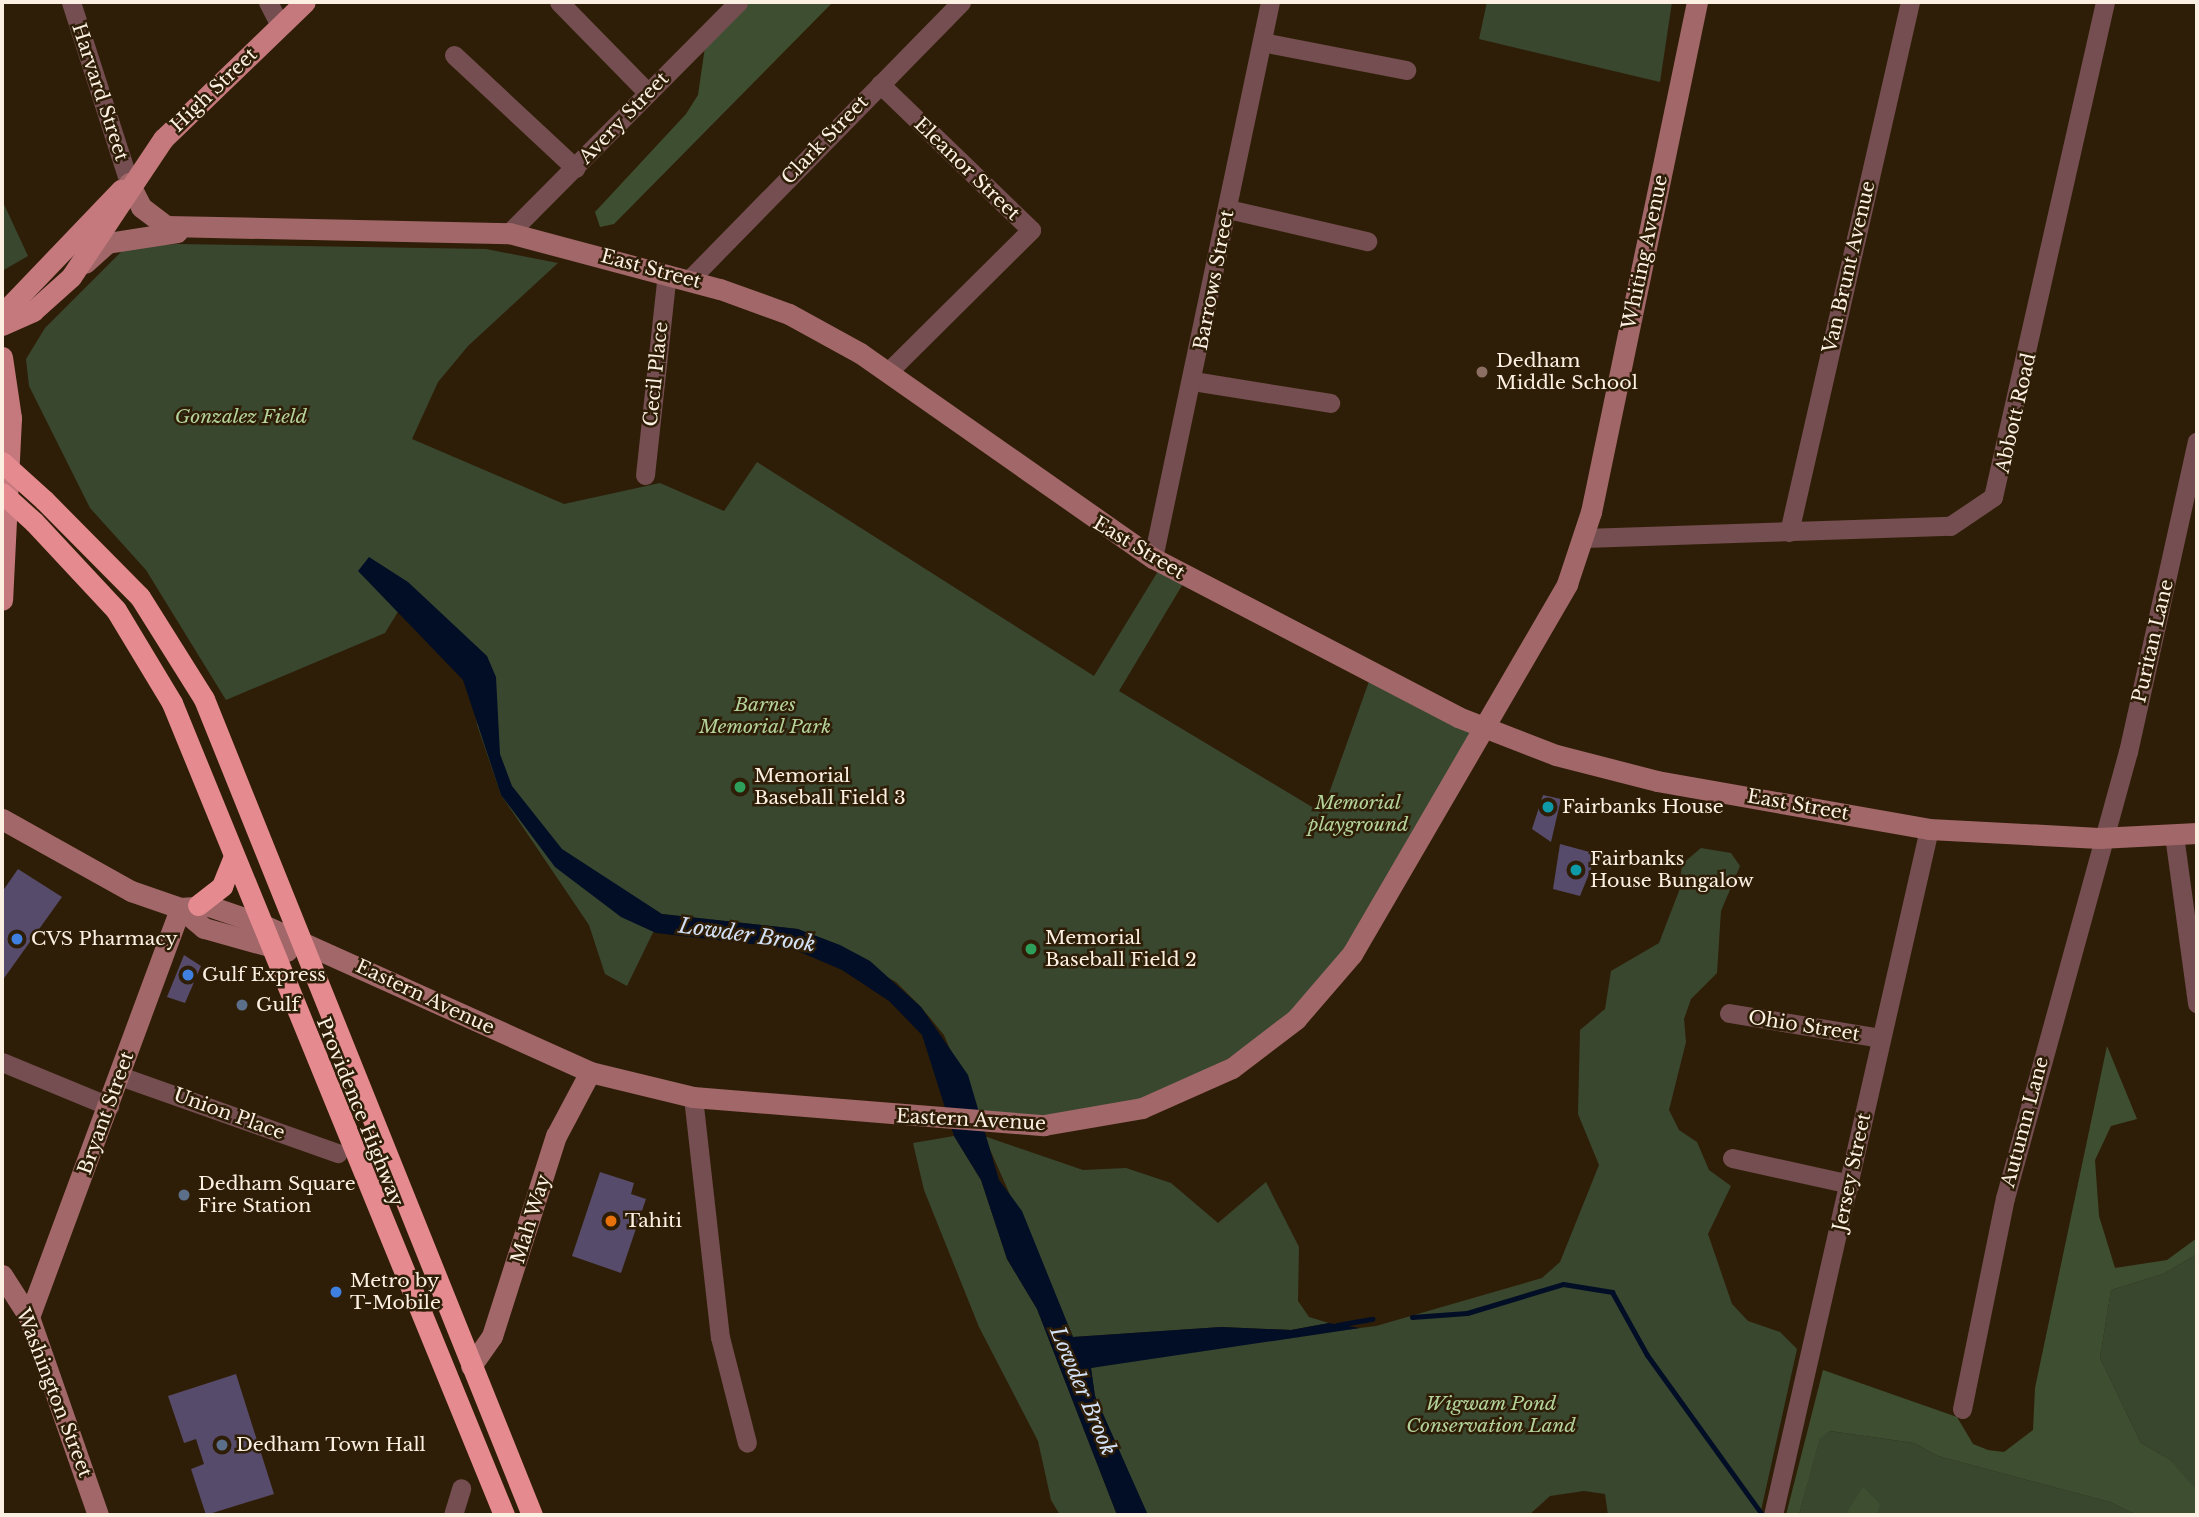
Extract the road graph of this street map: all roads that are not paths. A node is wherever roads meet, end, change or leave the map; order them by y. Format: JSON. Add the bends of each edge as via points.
{"nodes":[{"id":1,"x":71,"y":2,"type":"edge"},
{"id":2,"x":268,"y":2,"type":"edge"},
{"id":3,"x":305,"y":2,"type":"edge"},
{"id":4,"x":559,"y":2,"type":"edge"},
{"id":5,"x":738,"y":2,"type":"edge"},
{"id":6,"x":961,"y":2,"type":"edge"},
{"id":7,"x":1270,"y":2,"type":"edge"},
{"id":8,"x":1697,"y":2,"type":"edge"},
{"id":9,"x":1910,"y":2,"type":"edge"},
{"id":10,"x":2105,"y":2,"type":"edge"},
{"id":11,"x":280,"y":26,"type":"junction"},
{"id":12,"x":1262,"y":42,"type":"junction"},
{"id":13,"x":454,"y":55,"type":"dead end"},
{"id":14,"x":1406,"y":70,"type":"dead end"},
{"id":15,"x":880,"y":84,"type":"junction"},
{"id":16,"x":648,"y":93,"type":"junction"},
{"id":17,"x":575,"y":168,"type":"junction"},
{"id":18,"x":129,"y":183,"type":"junction"},
{"id":19,"x":1228,"y":209,"type":"junction"},
{"id":20,"x":196,"y":230,"type":"junction"},
{"id":21,"x":509,"y":233,"type":"junction"},
{"id":22,"x":1367,"y":240,"type":"dead end"},
{"id":23,"x":667,"y":274,"type":"junction"},
{"id":24,"x":71,"y":276,"type":"junction"},
{"id":25,"x":689,"y":280,"type":"junction"},
{"id":26,"x":2,"y":314,"type":"edge"},
{"id":27,"x":2,"y":325,"type":"edge"},
{"id":28,"x":2,"y":357,"type":"edge"},
{"id":29,"x":888,"y":372,"type":"junction"},
{"id":30,"x":1193,"y":382,"type":"junction"},
{"id":31,"x":1330,"y":403,"type":"dead end"},
{"id":32,"x":2197,"y":442,"type":"edge"},
{"id":33,"x":2,"y":462,"type":"edge"},
{"id":34,"x":645,"y":475,"type":"dead end"},
{"id":35,"x":2,"y":493,"type":"edge"},
{"id":36,"x":1789,"y":533,"type":"junction"},
{"id":37,"x":1584,"y":538,"type":"junction"},
{"id":38,"x":1153,"y":558,"type":"junction"},
{"id":39,"x":2,"y":600,"type":"edge"},
{"id":40,"x":1485,"y":729,"type":"junction"},
{"id":41,"x":2,"y":819,"type":"edge"},
{"id":42,"x":1929,"y":829,"type":"junction"},
{"id":43,"x":2197,"y":833,"type":"edge"},
{"id":44,"x":2174,"y":835,"type":"junction"},
{"id":45,"x":2099,"y":838,"type":"junction"},
{"id":46,"x":234,"y":857,"type":"junction"},
{"id":47,"x":189,"y":906,"type":"junction"},
{"id":48,"x":259,"y":923,"type":"junction"},
{"id":49,"x":302,"y":948,"type":"junction"},
{"id":50,"x":270,"y":949,"type":"junction"},
{"id":51,"x":2197,"y":1003,"type":"edge"},
{"id":52,"x":1729,"y":1013,"type":"dead end"},
{"id":53,"x":1880,"y":1038,"type":"junction"},
{"id":54,"x":2,"y":1062,"type":"edge"},
{"id":55,"x":590,"y":1072,"type":"junction"},
{"id":56,"x":120,"y":1076,"type":"junction"},
{"id":57,"x":694,"y":1097,"type":"junction"},
{"id":58,"x":109,"y":1106,"type":"junction"},
{"id":59,"x":338,"y":1153,"type":"dead end"},
{"id":60,"x":1732,"y":1158,"type":"dead end"},
{"id":61,"x":1850,"y":1184,"type":"junction"},
{"id":62,"x":2,"y":1276,"type":"edge"},
{"id":63,"x":29,"y":1317,"type":"junction"},
{"id":64,"x":471,"y":1366,"type":"junction"},
{"id":65,"x":1962,"y":1409,"type":"dead end"},
{"id":66,"x":747,"y":1443,"type":"dead end"},
{"id":67,"x":461,"y":1488,"type":"dead end"},
{"id":68,"x":98,"y":1515,"type":"edge"},
{"id":69,"x":453,"y":1515,"type":"edge"},
{"id":70,"x":504,"y":1515,"type":"edge"},
{"id":71,"x":532,"y":1515,"type":"edge"},
{"id":72,"x":1773,"y":1515,"type":"edge"}],
"edges":[{"from":1,"to":18,"type":"street","name":"Harvard Street"},
{"from":2,"to":11,"type":"street"},
{"from":3,"to":11,"type":"main road","name":"High Street"},
{"from":4,"to":16,"type":"street"},
{"from":5,"to":16,"type":"street","name":"Avery Street"},
{"from":6,"to":15,"type":"street","name":"Clark Street"},
{"from":7,"to":12,"type":"street","name":"Barrows Street"},
{"from":8,"to":37,"type":"main road","name":"Whiting Avenue"},
{"from":9,"to":36,"type":"street","name":"Van Brunt Avenue"},
{"from":10,"to":36,"type":"street","name":"Abbott Road","via":[[1993,497],[1950,526]]},
{"from":11,"to":18,"type":"main road","name":"High Street","via":[[187,114]]},
{"from":12,"to":14,"type":"street"},
{"from":12,"to":19,"type":"street","name":"Barrows Street"},
{"from":13,"to":17,"type":"street"},
{"from":15,"to":25,"type":"street","name":"Clark Street"},
{"from":15,"to":29,"type":"street","name":"Eleanor Street","via":[[1031,230]]},
{"from":16,"to":17,"type":"street","name":"Avery Street"},
{"from":17,"to":21,"type":"street","name":"Avery Street"},
{"from":18,"to":20,"type":"main road","name":"East Street","via":[[153,219]]},
{"from":18,"to":24,"type":"main road","name":"High Street"},
{"from":18,"to":26,"type":"main road","name":"High Street"},
{"from":19,"to":22,"type":"street"},
{"from":19,"to":30,"type":"street","name":"Barrows Street"},
{"from":20,"to":21,"type":"main road","name":"East Street"},
{"from":20,"to":24,"type":"main road","via":[[107,243]]},
{"from":21,"to":23,"type":"main road","name":"East Street"},
{"from":23,"to":25,"type":"main road","name":"East Street"},
{"from":23,"to":34,"type":"street","name":"Cecil Place"},
{"from":24,"to":27,"type":"main road","name":"High Street","via":[[33,311]]},
{"from":25,"to":29,"type":"main road","name":"East Street","via":[[789,314]]},
{"from":28,"to":39,"type":"main road","via":[[11,418]]},
{"from":29,"to":38,"type":"main road","name":"East Street"},
{"from":30,"to":31,"type":"street"},
{"from":30,"to":38,"type":"street","name":"Barrows Street"},
{"from":32,"to":45,"type":"street","name":"Puritan Lane","via":[[2128,752]]},
{"from":33,"to":49,"type":"highway","bridge":true,"via":[[121,574],[178,651],[222,739]]},
{"from":35,"to":46,"type":"highway","name":"Providence Highway","bridge":true,"via":[[96,586],[149,660]]},
{"from":36,"to":37,"type":"street","name":"Abbott Road"},
{"from":37,"to":40,"type":"main road","name":"Whiting Avenue","via":[[1556,606]]},
{"from":38,"to":40,"type":"main road","name":"East Street"},
{"from":40,"to":42,"type":"main road","name":"East Street","via":[[1657,781]]},
{"from":40,"to":57,"type":"main road","name":"Eastern Avenue","via":[[1352,954],[1275,1037],[1207,1081],[1142,1108],[1074,1123],[930,1120]]},
{"from":41,"to":47,"type":"main road","name":"Eastern Avenue","via":[[118,884]]},
{"from":42,"to":45,"type":"main road","name":"East Street"},
{"from":42,"to":53,"type":"street","name":"Jersey Street"},
{"from":43,"to":44,"type":"main road","name":"East Street"},
{"from":44,"to":45,"type":"main road","name":"East Street"},
{"from":44,"to":51,"type":"street"},
{"from":45,"to":65,"type":"street","name":"Autumn Lane","via":[[2005,1198]]},
{"from":46,"to":47,"type":"highway","via":[[222,886]]},
{"from":46,"to":48,"type":"highway","name":"Providence Highway"},
{"from":47,"to":48,"type":"main road","name":"Eastern Avenue"},
{"from":47,"to":50,"type":"main road","name":"Eastern Avenue","via":[[204,928]]},
{"from":47,"to":56,"type":"main road","name":"Bryant Street"},
{"from":48,"to":49,"type":"main road","name":"Eastern Avenue"},
{"from":48,"to":50,"type":"highway","name":"Providence Highway"},
{"from":49,"to":50,"type":"main road","name":"Eastern Avenue"},
{"from":49,"to":55,"type":"main road","name":"Eastern Avenue","via":[[347,961]]},
{"from":49,"to":64,"type":"highway"},
{"from":50,"to":70,"type":"highway","name":"Providence Highway"},
{"from":52,"to":53,"type":"street","name":"Ohio Street"},
{"from":53,"to":61,"type":"street","name":"Jersey Street"},
{"from":54,"to":58,"type":"street"},
{"from":55,"to":57,"type":"main road","name":"Eastern Avenue"},
{"from":55,"to":64,"type":"main road","name":"Mah Way","via":[[556,1136],[492,1336]]},
{"from":56,"to":58,"type":"main road","name":"Bryant Street"},
{"from":56,"to":59,"type":"street","name":"Union Place"},
{"from":57,"to":66,"type":"street","via":[[720,1337]]},
{"from":58,"to":63,"type":"main road","name":"Bryant Street"},
{"from":60,"to":61,"type":"street"},
{"from":61,"to":72,"type":"street","name":"Jersey Street"},
{"from":62,"to":63,"type":"main road","name":"Washington Street"},
{"from":63,"to":68,"type":"main road","name":"Washington Street"},
{"from":64,"to":71,"type":"highway"},
{"from":67,"to":69,"type":"street"}]}
